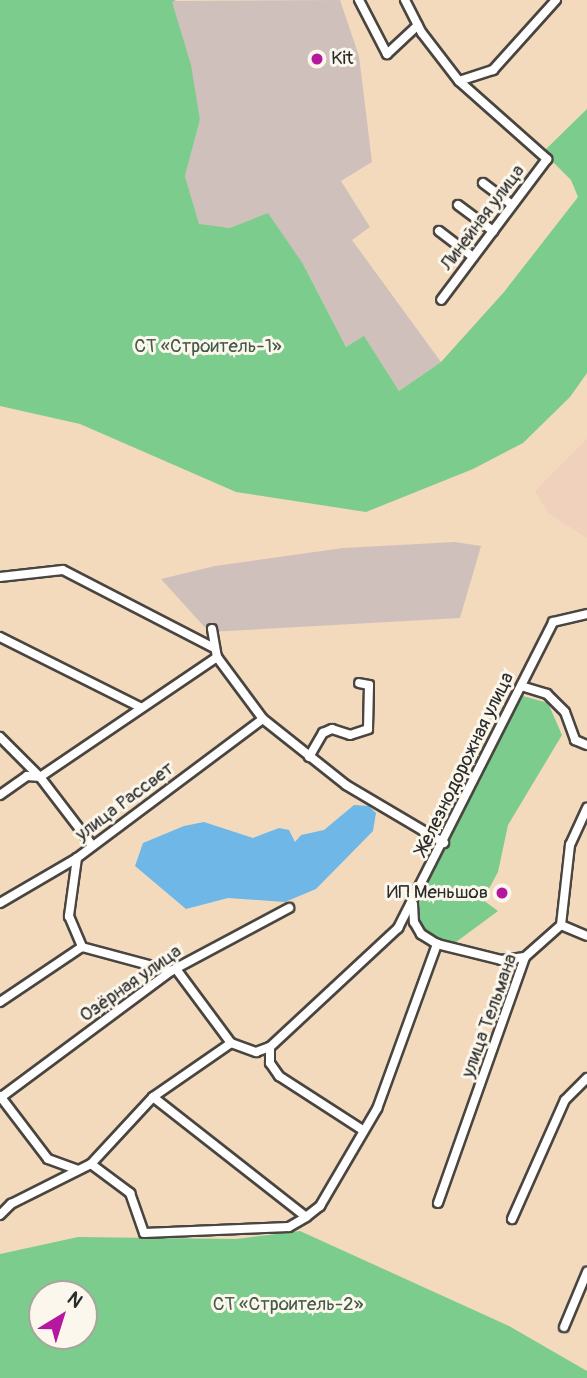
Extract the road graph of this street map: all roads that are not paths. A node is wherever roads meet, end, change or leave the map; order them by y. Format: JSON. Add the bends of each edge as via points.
{"nodes":[{"id":1,"x":359,"y":0,"type":"edge"},
{"id":2,"x":405,"y":0,"type":"edge"},
{"id":3,"x":556,"y":0,"type":"edge"},
{"id":4,"x":418,"y":25,"type":"junction"},
{"id":5,"x":459,"y":81,"type":"junction"},
{"id":6,"x":483,"y":183,"type":"dead end"},
{"id":7,"x":458,"y":205,"type":"dead end"},
{"id":8,"x":512,"y":205,"type":"junction"},
{"id":9,"x":439,"y":231,"type":"dead end"},
{"id":10,"x":493,"y":231,"type":"junction"},
{"id":11,"x":473,"y":257,"type":"junction"},
{"id":12,"x":440,"y":300,"type":"dead end"},
{"id":13,"x":0,"y":578,"type":"edge"},
{"id":14,"x":587,"y":614,"type":"edge"},
{"id":15,"x":212,"y":629,"type":"dead end"},
{"id":16,"x":0,"y":637,"type":"edge"},
{"id":17,"x":216,"y":652,"type":"junction"},
{"id":18,"x":359,"y":682,"type":"dead end"},
{"id":19,"x":521,"y":686,"type":"junction"},
{"id":20,"x":139,"y":706,"type":"junction"},
{"id":21,"x":263,"y":719,"type":"junction"},
{"id":22,"x":0,"y":737,"type":"edge"},
{"id":23,"x":587,"y":745,"type":"edge"},
{"id":24,"x":309,"y":757,"type":"junction"},
{"id":25,"x":40,"y":777,"type":"junction"},
{"id":26,"x":0,"y":795,"type":"edge"},
{"id":27,"x":587,"y":808,"type":"edge"},
{"id":28,"x":444,"y":844,"type":"junction"},
{"id":29,"x":92,"y":845,"type":"junction"},
{"id":30,"x":77,"y":858,"type":"junction"},
{"id":31,"x":0,"y":903,"type":"edge"},
{"id":32,"x":413,"y":904,"type":"junction"},
{"id":33,"x":289,"y":908,"type":"dead end"},
{"id":34,"x":561,"y":925,"type":"junction"},
{"id":35,"x":587,"y":936,"type":"edge"},
{"id":36,"x":437,"y":944,"type":"junction"},
{"id":37,"x":82,"y":947,"type":"junction"},
{"id":38,"x":525,"y":957,"type":"junction"},
{"id":39,"x":174,"y":970,"type":"junction"},
{"id":40,"x":0,"y":1002,"type":"edge"},
{"id":41,"x":231,"y":1043,"type":"junction"},
{"id":42,"x":270,"y":1047,"type":"junction"},
{"id":43,"x":587,"y":1078,"type":"edge"},
{"id":44,"x":0,"y":1097,"type":"edge"},
{"id":45,"x":153,"y":1097,"type":"junction"},
{"id":46,"x":361,"y":1129,"type":"junction"},
{"id":47,"x":91,"y":1164,"type":"junction"},
{"id":48,"x":76,"y":1169,"type":"junction"},
{"id":49,"x":438,"y":1203,"type":"dead end"},
{"id":50,"x":0,"y":1215,"type":"edge"},
{"id":51,"x":306,"y":1217,"type":"junction"},
{"id":52,"x":512,"y":1219,"type":"dead end"},
{"id":53,"x":587,"y":1272,"type":"edge"},
{"id":54,"x":564,"y":1327,"type":"dead end"}],
"edges":[{"from":1,"to":4,"type":"street","via":[[387,54]]},
{"from":2,"to":4,"type":"street","name":"Линейная улица"},
{"from":3,"to":5,"type":"street","via":[[494,70]]},
{"from":4,"to":5,"type":"street","name":"Линейная улица"},
{"from":5,"to":8,"type":"street","name":"Линейная улица","via":[[547,159]]},
{"from":6,"to":8,"type":"street"},
{"from":7,"to":10,"type":"street"},
{"from":8,"to":10,"type":"street","name":"Линейная улица"},
{"from":9,"to":11,"type":"street"},
{"from":10,"to":11,"type":"street","name":"Линейная улица"},
{"from":11,"to":12,"type":"street","name":"Линейная улица"},
{"from":13,"to":17,"type":"street","via":[[63,570]]},
{"from":14,"to":19,"type":"street","name":"Железнодорожная улица","via":[[553,622]]},
{"from":15,"to":17,"type":"street"},
{"from":16,"to":20,"type":"street"},
{"from":17,"to":20,"type":"street"},
{"from":17,"to":21,"type":"street"},
{"from":18,"to":24,"type":"street","via":[[369,685],[368,729],[350,735],[332,729],[324,733]]},
{"from":19,"to":23,"type":"street","via":[[547,694],[565,712],[575,740]]},
{"from":19,"to":28,"type":"street","name":"Железнодорожная улица"},
{"from":20,"to":25,"type":"street"},
{"from":21,"to":24,"type":"street"},
{"from":21,"to":29,"type":"street","name":"улица Рассвет"},
{"from":22,"to":25,"type":"street"},
{"from":24,"to":28,"type":"street"},
{"from":25,"to":26,"type":"street","via":[[27,776]]},
{"from":25,"to":29,"type":"street"},
{"from":27,"to":34,"type":"street","via":[[570,845]]},
{"from":28,"to":32,"type":"street","name":"Железнодорожная улица"},
{"from":29,"to":30,"type":"street","name":"улица Рассвет"},
{"from":30,"to":31,"type":"street","name":"улица Рассвет"},
{"from":30,"to":37,"type":"street","via":[[69,916]]},
{"from":32,"to":36,"type":"street","via":[[414,922]]},
{"from":32,"to":42,"type":"street","name":"Железнодорожная улица","via":[[398,928]]},
{"from":33,"to":39,"type":"street","name":"Озёрная улица"},
{"from":34,"to":35,"type":"street"},
{"from":34,"to":38,"type":"street","name":"улица Тельмана"},
{"from":36,"to":38,"type":"street","via":[[501,960]]},
{"from":36,"to":46,"type":"street","via":[[377,1109]]},
{"from":37,"to":39,"type":"street"},
{"from":37,"to":40,"type":"street"},
{"from":38,"to":49,"type":"street","name":"улица Тельмана"},
{"from":39,"to":41,"type":"street"},
{"from":39,"to":44,"type":"street","name":"Озёрная улица"},
{"from":41,"to":42,"type":"street","via":[[256,1052]]},
{"from":41,"to":45,"type":"street"},
{"from":42,"to":46,"type":"street","via":[[270,1063],[279,1076]]},
{"from":43,"to":52,"type":"street","via":[[565,1100]]},
{"from":44,"to":48,"type":"street","via":[[48,1159]]},
{"from":45,"to":47,"type":"street"},
{"from":45,"to":51,"type":"street"},
{"from":46,"to":51,"type":"street","via":[[325,1197]]},
{"from":47,"to":48,"type":"street"},
{"from":47,"to":51,"type":"street","via":[[130,1193],[144,1233],[289,1227]]},
{"from":48,"to":50,"type":"street","via":[[11,1204]]},
{"from":53,"to":54,"type":"street"}]}
